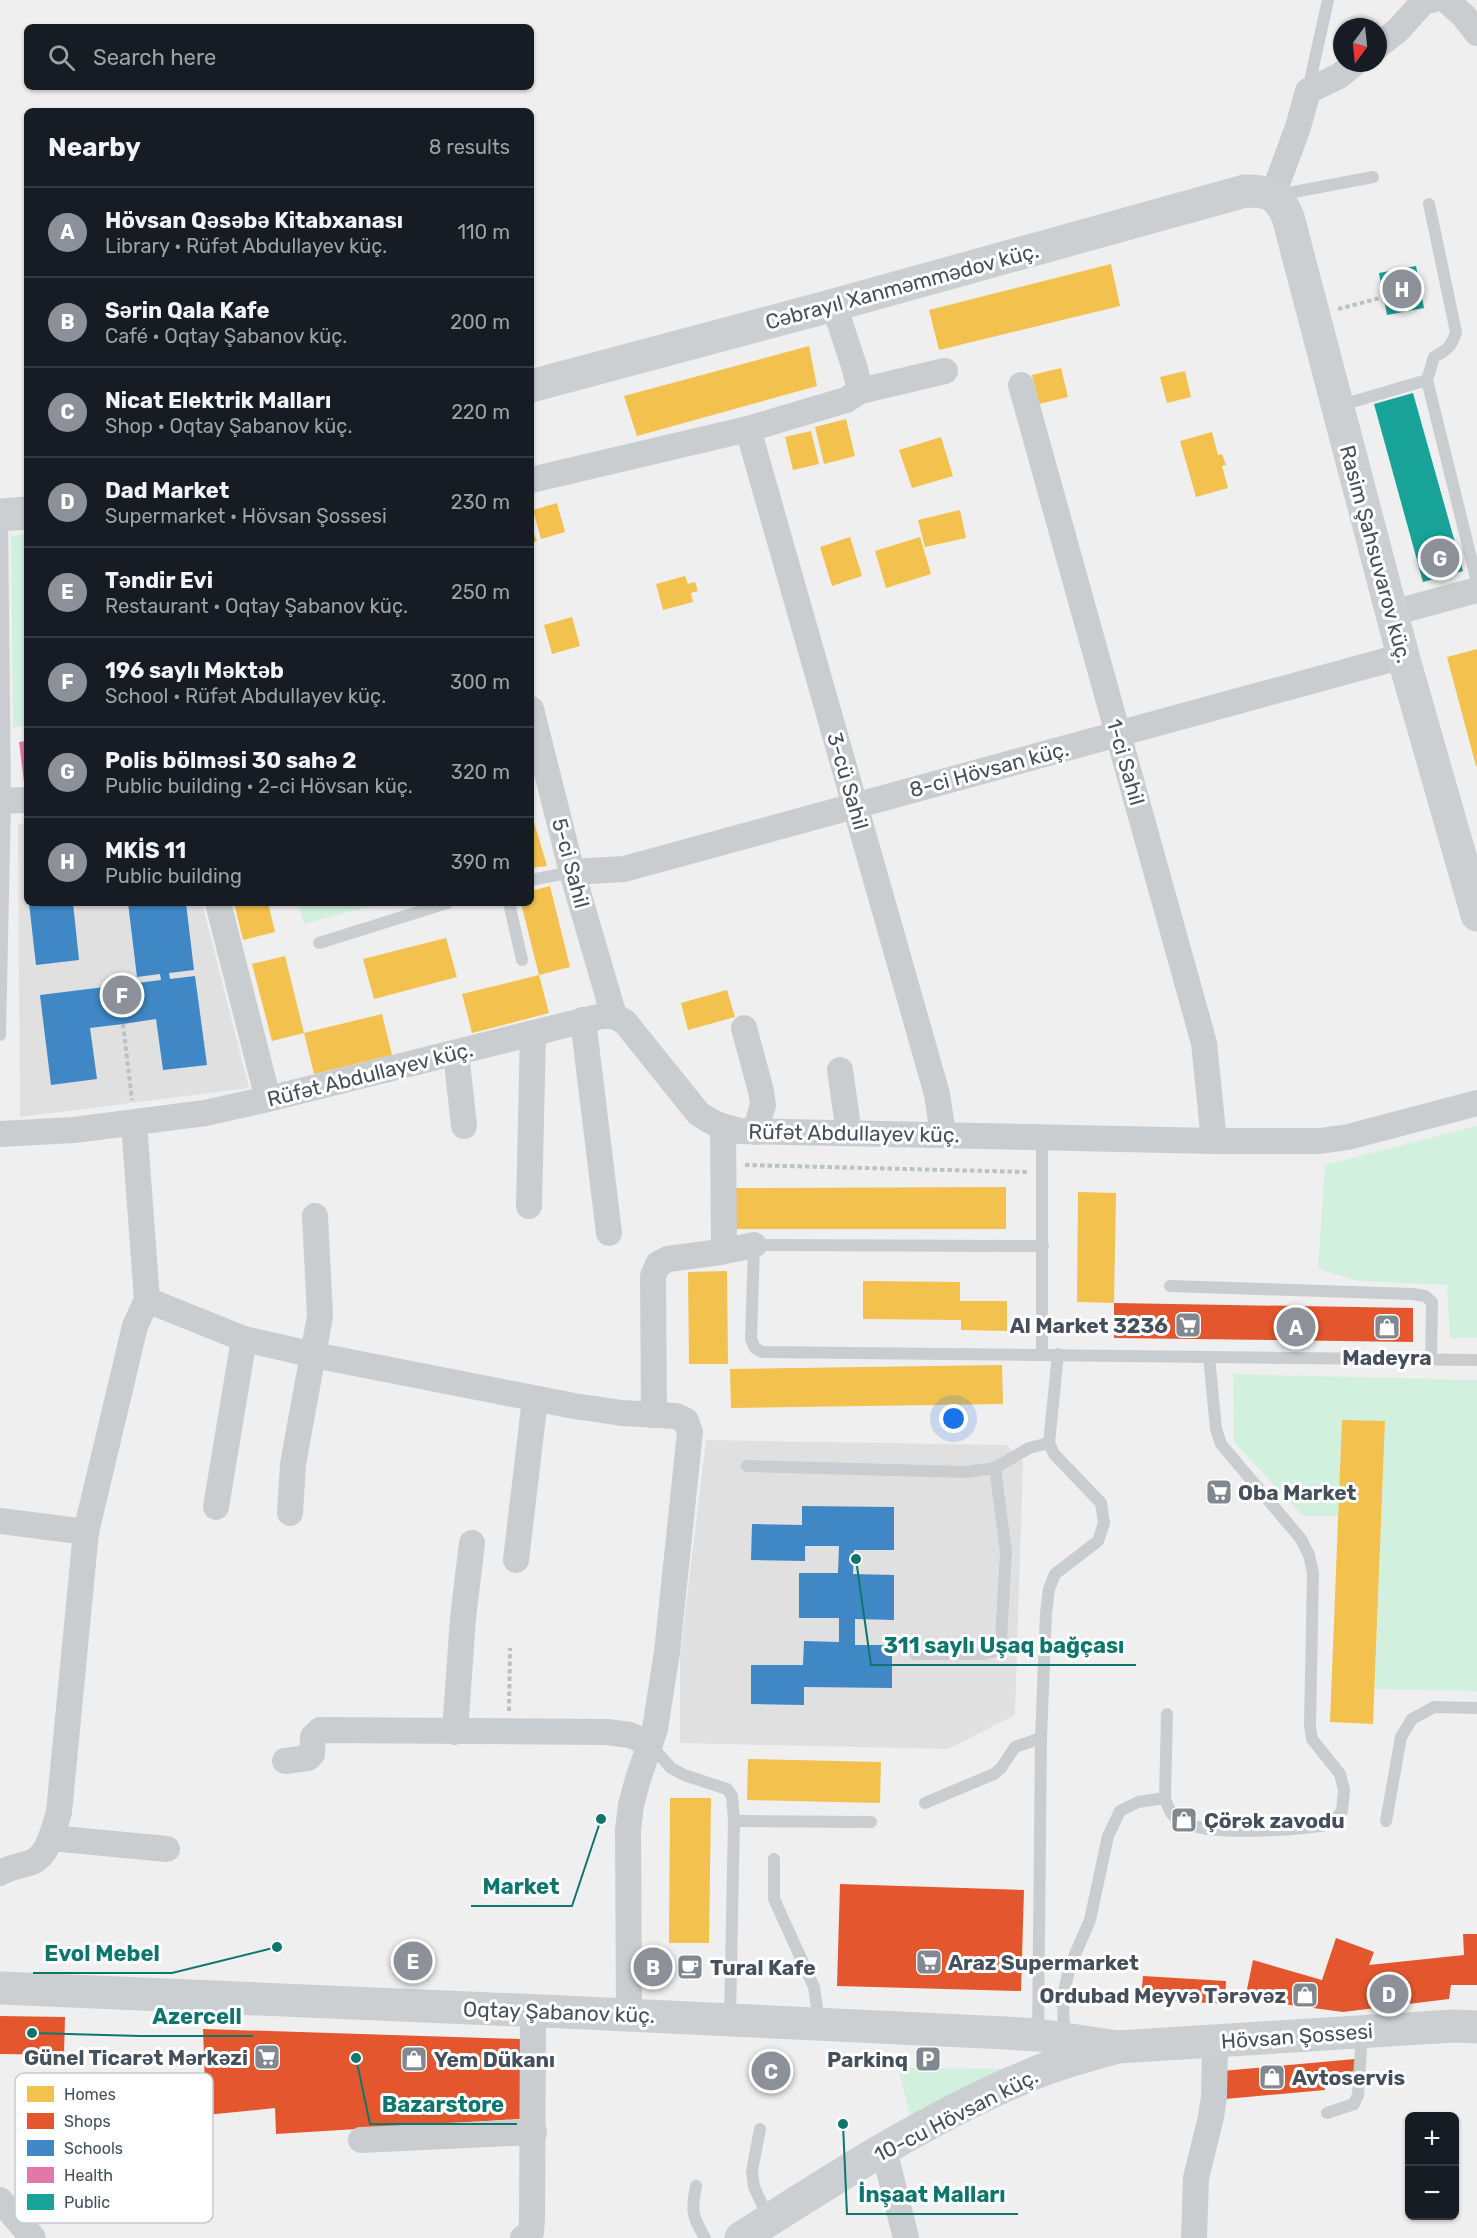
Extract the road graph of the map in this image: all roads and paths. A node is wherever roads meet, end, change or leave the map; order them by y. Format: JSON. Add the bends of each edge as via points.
{"nodes":[{"id":1,"x":1328,"y":0,"type":"edge"},
{"id":2,"x":1432,"y":0,"type":"edge"},
{"id":3,"x":1446,"y":0,"type":"edge"},
{"id":4,"x":1477,"y":33,"type":"edge"},
{"id":5,"x":1387,"y":39,"type":"edge"},
{"id":6,"x":1344,"y":72,"type":"edge"},
{"id":7,"x":1308,"y":91,"type":"junction"},
{"id":8,"x":1373,"y":177,"type":"dead end"},
{"id":9,"x":1274,"y":195,"type":"junction"},
{"id":10,"x":1429,"y":204,"type":"dead end"},
{"id":11,"x":1384,"y":297,"type":"dead end"},
{"id":12,"x":834,"y":305,"type":"junction"},
{"id":13,"x":1314,"y":315,"type":"junction"},
{"id":14,"x":945,"y":371,"type":"dead end"},
{"id":15,"x":1427,"y":380,"type":"junction"},
{"id":16,"x":534,"y":385,"type":"edge"},
{"id":17,"x":1022,"y":385,"type":"dead end"},
{"id":18,"x":860,"y":391,"type":"junction"},
{"id":19,"x":1337,"y":406,"type":"junction"},
{"id":20,"x":748,"y":429,"type":"junction"},
{"id":21,"x":534,"y":479,"type":"edge"},
{"id":22,"x":10,"y":514,"type":"edge"},
{"id":23,"x":1477,"y":582,"type":"edge"},
{"id":24,"x":1477,"y":590,"type":"edge"},
{"id":25,"x":1,"y":602,"type":"edge"},
{"id":26,"x":1392,"y":613,"type":"junction"},
{"id":27,"x":1403,"y":656,"type":"junction"},
{"id":28,"x":534,"y":721,"type":"edge"},
{"id":29,"x":1119,"y":735,"type":"junction"},
{"id":30,"x":11,"y":801,"type":"edge"},
{"id":31,"x":855,"y":806,"type":"junction"},
{"id":32,"x":572,"y":872,"type":"junction"},
{"id":33,"x":534,"y":879,"type":"edge"},
{"id":34,"x":219,"y":906,"type":"edge"},
{"id":35,"x":437,"y":906,"type":"edge"},
{"id":36,"x":510,"y":906,"type":"edge"},
{"id":37,"x":1477,"y":915,"type":"edge"},
{"id":38,"x":319,"y":943,"type":"dead end"},
{"id":39,"x":522,"y":960,"type":"dead end"},
{"id":40,"x":614,"y":1016,"type":"junction"},
{"id":41,"x":583,"y":1020,"type":"junction"},
{"id":42,"x":123,"y":1024,"type":"dead end"},
{"id":43,"x":744,"y":1028,"type":"dead end"},
{"id":44,"x":533,"y":1033,"type":"junction"},
{"id":45,"x":0,"y":1035,"type":"edge"},
{"id":46,"x":456,"y":1053,"type":"junction"},
{"id":47,"x":840,"y":1070,"type":"dead end"},
{"id":48,"x":268,"y":1099,"type":"junction"},
{"id":49,"x":1477,"y":1103,"type":"edge"},
{"id":50,"x":134,"y":1123,"type":"junction"},
{"id":51,"x":464,"y":1126,"type":"dead end"},
{"id":52,"x":723,"y":1127,"type":"junction"},
{"id":53,"x":755,"y":1132,"type":"junction"},
{"id":54,"x":849,"y":1133,"type":"junction"},
{"id":55,"x":0,"y":1134,"type":"edge"},
{"id":56,"x":943,"y":1134,"type":"junction"},
{"id":57,"x":1042,"y":1138,"type":"junction"},
{"id":58,"x":1214,"y":1141,"type":"junction"},
{"id":59,"x":723,"y":1165,"type":"junction"},
{"id":60,"x":1042,"y":1173,"type":"junction"},
{"id":61,"x":529,"y":1206,"type":"dead end"},
{"id":62,"x":315,"y":1216,"type":"dead end"},
{"id":63,"x":609,"y":1233,"type":"dead end"},
{"id":64,"x":754,"y":1245,"type":"junction"},
{"id":65,"x":1043,"y":1246,"type":"junction"},
{"id":66,"x":720,"y":1252,"type":"junction"},
{"id":67,"x":1170,"y":1286,"type":"dead end"},
{"id":68,"x":147,"y":1300,"type":"junction"},
{"id":69,"x":244,"y":1339,"type":"junction"},
{"id":70,"x":1042,"y":1354,"type":"junction"},
{"id":71,"x":1058,"y":1354,"type":"junction"},
{"id":72,"x":314,"y":1355,"type":"junction"},
{"id":73,"x":1209,"y":1357,"type":"junction"},
{"id":74,"x":1431,"y":1360,"type":"junction"},
{"id":75,"x":1477,"y":1360,"type":"edge"},
{"id":76,"x":535,"y":1399,"type":"junction"},
{"id":77,"x":654,"y":1415,"type":"junction"},
{"id":78,"x":1049,"y":1443,"type":"junction"},
{"id":79,"x":747,"y":1466,"type":"dead end"},
{"id":80,"x":995,"y":1468,"type":"junction"},
{"id":81,"x":216,"y":1507,"type":"dead end"},
{"id":82,"x":290,"y":1513,"type":"dead end"},
{"id":83,"x":0,"y":1521,"type":"edge"},
{"id":84,"x":86,"y":1532,"type":"junction"},
{"id":85,"x":472,"y":1543,"type":"dead end"},
{"id":86,"x":516,"y":1560,"type":"dead end"},
{"id":87,"x":510,"y":1648,"type":"dead end"},
{"id":88,"x":915,"y":1654,"type":"dead end"},
{"id":89,"x":1477,"y":1708,"type":"edge"},
{"id":90,"x":1167,"y":1714,"type":"dead end"},
{"id":91,"x":455,"y":1732,"type":"junction"},
{"id":92,"x":508,"y":1732,"type":"junction"},
{"id":93,"x":1041,"y":1738,"type":"junction"},
{"id":94,"x":650,"y":1744,"type":"junction"},
{"id":95,"x":285,"y":1761,"type":"dead end"},
{"id":96,"x":1165,"y":1798,"type":"junction"},
{"id":97,"x":925,"y":1803,"type":"dead end"},
{"id":98,"x":734,"y":1821,"type":"junction"},
{"id":99,"x":1386,"y":1821,"type":"dead end"},
{"id":100,"x":871,"y":1822,"type":"dead end"},
{"id":101,"x":51,"y":1838,"type":"junction"},
{"id":102,"x":167,"y":1849,"type":"dead end"},
{"id":103,"x":774,"y":1859,"type":"dead end"},
{"id":104,"x":0,"y":1873,"type":"edge"},
{"id":105,"x":0,"y":1988,"type":"edge"},
{"id":106,"x":533,"y":2012,"type":"junction"},
{"id":107,"x":629,"y":2015,"type":"junction"},
{"id":108,"x":730,"y":2019,"type":"junction"},
{"id":109,"x":819,"y":2023,"type":"junction"},
{"id":110,"x":1477,"y":2027,"type":"edge"},
{"id":111,"x":1362,"y":2032,"type":"junction"},
{"id":112,"x":1006,"y":2033,"type":"junction"},
{"id":113,"x":1051,"y":2037,"type":"junction"},
{"id":114,"x":1215,"y":2042,"type":"junction"},
{"id":115,"x":1118,"y":2047,"type":"junction"},
{"id":116,"x":1016,"y":2081,"type":"junction"},
{"id":117,"x":1327,"y":2113,"type":"dead end"},
{"id":118,"x":760,"y":2129,"type":"dead end"},
{"id":119,"x":534,"y":2132,"type":"junction"},
{"id":120,"x":361,"y":2140,"type":"dead end"},
{"id":121,"x":884,"y":2150,"type":"junction"},
{"id":122,"x":696,"y":2186,"type":"dead end"},
{"id":123,"x":0,"y":2200,"type":"edge"},
{"id":124,"x":15,"y":2217,"type":"edge"},
{"id":125,"x":770,"y":2220,"type":"junction"},
{"id":126,"x":20,"y":2223,"type":"edge"},
{"id":127,"x":33,"y":2238,"type":"edge"},
{"id":128,"x":523,"y":2238,"type":"edge"},
{"id":129,"x":705,"y":2238,"type":"edge"},
{"id":130,"x":741,"y":2238,"type":"edge"},
{"id":131,"x":906,"y":2238,"type":"edge"},
{"id":132,"x":1194,"y":2238,"type":"edge"}],
"edges":[{"from":1,"to":7,"type":"lane"},
{"from":2,"to":5,"type":"street","via":[[1425,0]]},
{"from":3,"to":4,"type":"street"},
{"from":6,"to":7,"type":"street"},
{"from":7,"to":9,"type":"street"},
{"from":8,"to":9,"type":"lane"},
{"from":9,"to":12,"type":"street","name":"Cəbrayıl Xanməmmədov küç.","via":[[1245,191]]},
{"from":9,"to":13,"type":"street","name":"Rasim Şahsuvarov küç.","via":[[1288,217]]},
{"from":10,"to":15,"type":"lane","via":[[1456,332],[1448,350],[1434,357]]},
{"from":11,"to":13,"type":"path"},
{"from":12,"to":16,"type":"street","name":"Cəbrayıl Xanməmmədov küç."},
{"from":12,"to":18,"type":"street"},
{"from":13,"to":19,"type":"street","name":"Rasim Şahsuvarov küç."},
{"from":14,"to":18,"type":"street"},
{"from":15,"to":19,"type":"lane"},
{"from":15,"to":23,"type":"lane"},
{"from":17,"to":29,"type":"street","name":"1-ci Sahil"},
{"from":18,"to":20,"type":"street","via":[[846,400]]},
{"from":19,"to":26,"type":"street","name":"Rasim Şahsuvarov küç."},
{"from":20,"to":21,"type":"street"},
{"from":20,"to":31,"type":"street","name":"3-cü Sahil"},
{"from":22,"to":25,"type":"lane"},
{"from":24,"to":26,"type":"street"},
{"from":25,"to":30,"type":"lane"},
{"from":26,"to":27,"type":"street","name":"Rasim Şahsuvarov küç."},
{"from":27,"to":29,"type":"street","name":"8-ci Hövsan küç."},
{"from":27,"to":37,"type":"street","name":"Rasim Şahsuvarov küç."},
{"from":28,"to":32,"type":"street","name":"5-ci Sahil"},
{"from":29,"to":31,"type":"street","name":"8-ci Hövsan küç."},
{"from":29,"to":58,"type":"street","name":"1-ci Sahil","via":[[1204,1043]]},
{"from":30,"to":45,"type":"lane"},
{"from":31,"to":32,"type":"street","name":"8-ci Hövsan küç.","via":[[624,868]]},
{"from":31,"to":56,"type":"street","name":"3-cü Sahil","via":[[937,1094]]},
{"from":32,"to":33,"type":"lane"},
{"from":32,"to":40,"type":"street","name":"5-ci Sahil"},
{"from":34,"to":48,"type":"street"},
{"from":35,"to":38,"type":"lane"},
{"from":36,"to":39,"type":"lane"},
{"from":40,"to":41,"type":"street","name":"Rüfət Abdullayev küç."},
{"from":40,"to":52,"type":"street","name":"Rüfət Abdullayev küç.","via":[[634,1032],[698,1113]]},
{"from":41,"to":44,"type":"street","name":"Rüfət Abdullayev küç."},
{"from":41,"to":63,"type":"street"},
{"from":42,"to":50,"type":"path"},
{"from":43,"to":53,"type":"street","via":[[763,1106]]},
{"from":44,"to":46,"type":"street","name":"Rüfət Abdullayev küç."},
{"from":44,"to":61,"type":"street"},
{"from":46,"to":48,"type":"street","name":"Rüfət Abdullayev küç."},
{"from":46,"to":51,"type":"street"},
{"from":47,"to":54,"type":"street"},
{"from":48,"to":50,"type":"street","name":"Rüfət Abdullayev küç."},
{"from":49,"to":58,"type":"street","name":"Rüfət Abdullayev küç.","via":[[1348,1137],[1320,1141]]},
{"from":50,"to":55,"type":"street","name":"Rüfət Abdullayev küç."},
{"from":50,"to":68,"type":"street"},
{"from":52,"to":53,"type":"street","name":"Rüfət Abdullayev küç."},
{"from":52,"to":59,"type":"street"},
{"from":53,"to":54,"type":"street","name":"Rüfət Abdullayev küç."},
{"from":54,"to":56,"type":"street","name":"Rüfət Abdullayev küç."},
{"from":56,"to":57,"type":"street","name":"Rüfət Abdullayev küç."},
{"from":57,"to":58,"type":"street","name":"Rüfət Abdullayev küç."},
{"from":57,"to":60,"type":"lane"},
{"from":59,"to":60,"type":"path"},
{"from":59,"to":66,"type":"street","via":[[724,1242]]},
{"from":60,"to":65,"type":"lane"},
{"from":62,"to":72,"type":"street","via":[[320,1316]]},
{"from":64,"to":65,"type":"lane"},
{"from":64,"to":66,"type":"street"},
{"from":64,"to":70,"type":"lane","via":[[751,1339],[762,1352]]},
{"from":65,"to":70,"type":"lane"},
{"from":66,"to":77,"type":"street","via":[[668,1259],[658,1264],[653,1276]]},
{"from":67,"to":74,"type":"lane","via":[[1425,1296],[1432,1302]]},
{"from":68,"to":69,"type":"street"},
{"from":68,"to":84,"type":"street","via":[[135,1326]]},
{"from":69,"to":72,"type":"street"},
{"from":69,"to":81,"type":"street"},
{"from":70,"to":71,"type":"lane"},
{"from":71,"to":73,"type":"lane"},
{"from":71,"to":78,"type":"lane"},
{"from":72,"to":76,"type":"street"},
{"from":72,"to":82,"type":"street","via":[[293,1464]]},
{"from":73,"to":74,"type":"lane"},
{"from":73,"to":96,"type":"lane","via":[[1221,1444],[1301,1539],[1309,1555],[1313,1573],[1310,1725],[1312,1739],[1340,1774],[1344,1790],[1342,1811],[1332,1824],[1307,1829],[1226,1830],[1179,1820],[1169,1810]]},
{"from":74,"to":75,"type":"lane"},
{"from":76,"to":77,"type":"street"},
{"from":76,"to":86,"type":"street"},
{"from":77,"to":94,"type":"street","via":[[676,1416],[686,1421],[690,1432],[667,1652]]},
{"from":78,"to":80,"type":"lane","via":[[1029,1448]]},
{"from":78,"to":93,"type":"lane","via":[[1054,1454],[1101,1503],[1104,1523],[1098,1541],[1055,1574],[1049,1589]]},
{"from":79,"to":80,"type":"lane","via":[[966,1472]]},
{"from":80,"to":88,"type":"lane","via":[[1006,1552],[1001,1639],[995,1651],[984,1654]]},
{"from":83,"to":84,"type":"street"},
{"from":84,"to":101,"type":"street","via":[[64,1770]]},
{"from":85,"to":91,"type":"street"},
{"from":87,"to":92,"type":"path"},
{"from":89,"to":99,"type":"lane","via":[[1434,1707],[1412,1719],[1401,1737]]},
{"from":90,"to":96,"type":"lane"},
{"from":91,"to":92,"type":"street"},
{"from":91,"to":95,"type":"street","via":[[320,1730],[313,1737],[308,1758]]},
{"from":92,"to":94,"type":"street","via":[[608,1732]]},
{"from":93,"to":97,"type":"lane","via":[[1015,1747],[994,1774]]},
{"from":93,"to":113,"type":"lane"},
{"from":94,"to":98,"type":"lane","via":[[671,1768],[727,1789],[732,1796]]},
{"from":94,"to":107,"type":"street","via":[[631,1805],[628,1830]]},
{"from":96,"to":113,"type":"lane","via":[[1120,1811],[1108,1836],[1090,1920],[1070,1966]]},
{"from":98,"to":100,"type":"lane"},
{"from":98,"to":108,"type":"lane"},
{"from":101,"to":102,"type":"street"},
{"from":101,"to":104,"type":"street","via":[[36,1861]]},
{"from":103,"to":109,"type":"lane","via":[[774,1899],[814,1987]]},
{"from":105,"to":106,"type":"street","name":"Oqtay Şabanov küç."},
{"from":106,"to":107,"type":"street","name":"Oqtay Şabanov küç."},
{"from":106,"to":119,"type":"street"},
{"from":107,"to":108,"type":"street","name":"Oqtay Şabanov küç."},
{"from":108,"to":109,"type":"street","name":"Oqtay Şabanov küç."},
{"from":109,"to":112,"type":"street","name":"Oqtay Şabanov küç."},
{"from":110,"to":111,"type":"street","name":"Hövsan Şossesi"},
{"from":111,"to":114,"type":"street","name":"Hövsan Şossesi"},
{"from":111,"to":117,"type":"lane","via":[[1358,2096],[1354,2104]]},
{"from":112,"to":113,"type":"street","name":"Oqtay Şabanov küç."},
{"from":112,"to":116,"type":"street","via":[[1028,2048],[1031,2057],[1028,2068]]},
{"from":113,"to":115,"type":"street","name":"Oqtay Şabanov küç."},
{"from":114,"to":115,"type":"street","name":"Hövsan Şossesi"},
{"from":114,"to":132,"type":"street","via":[[1214,2097],[1196,2178]]},
{"from":115,"to":116,"type":"street","name":"10-cu Hövsan küç."},
{"from":116,"to":121,"type":"street","name":"10-cu Hövsan küç."},
{"from":118,"to":125,"type":"lane","via":[[752,2171],[754,2187]]},
{"from":119,"to":120,"type":"street"},
{"from":119,"to":128,"type":"street","via":[[531,2232]]},
{"from":121,"to":125,"type":"street","name":"10-cu Hövsan küç."},
{"from":121,"to":131,"type":"street"},
{"from":122,"to":129,"type":"lane","via":[[694,2220]]},
{"from":123,"to":124,"type":"street"},
{"from":125,"to":130,"type":"street","name":"10-cu Hövsan küç."},
{"from":126,"to":127,"type":"street"}]}
